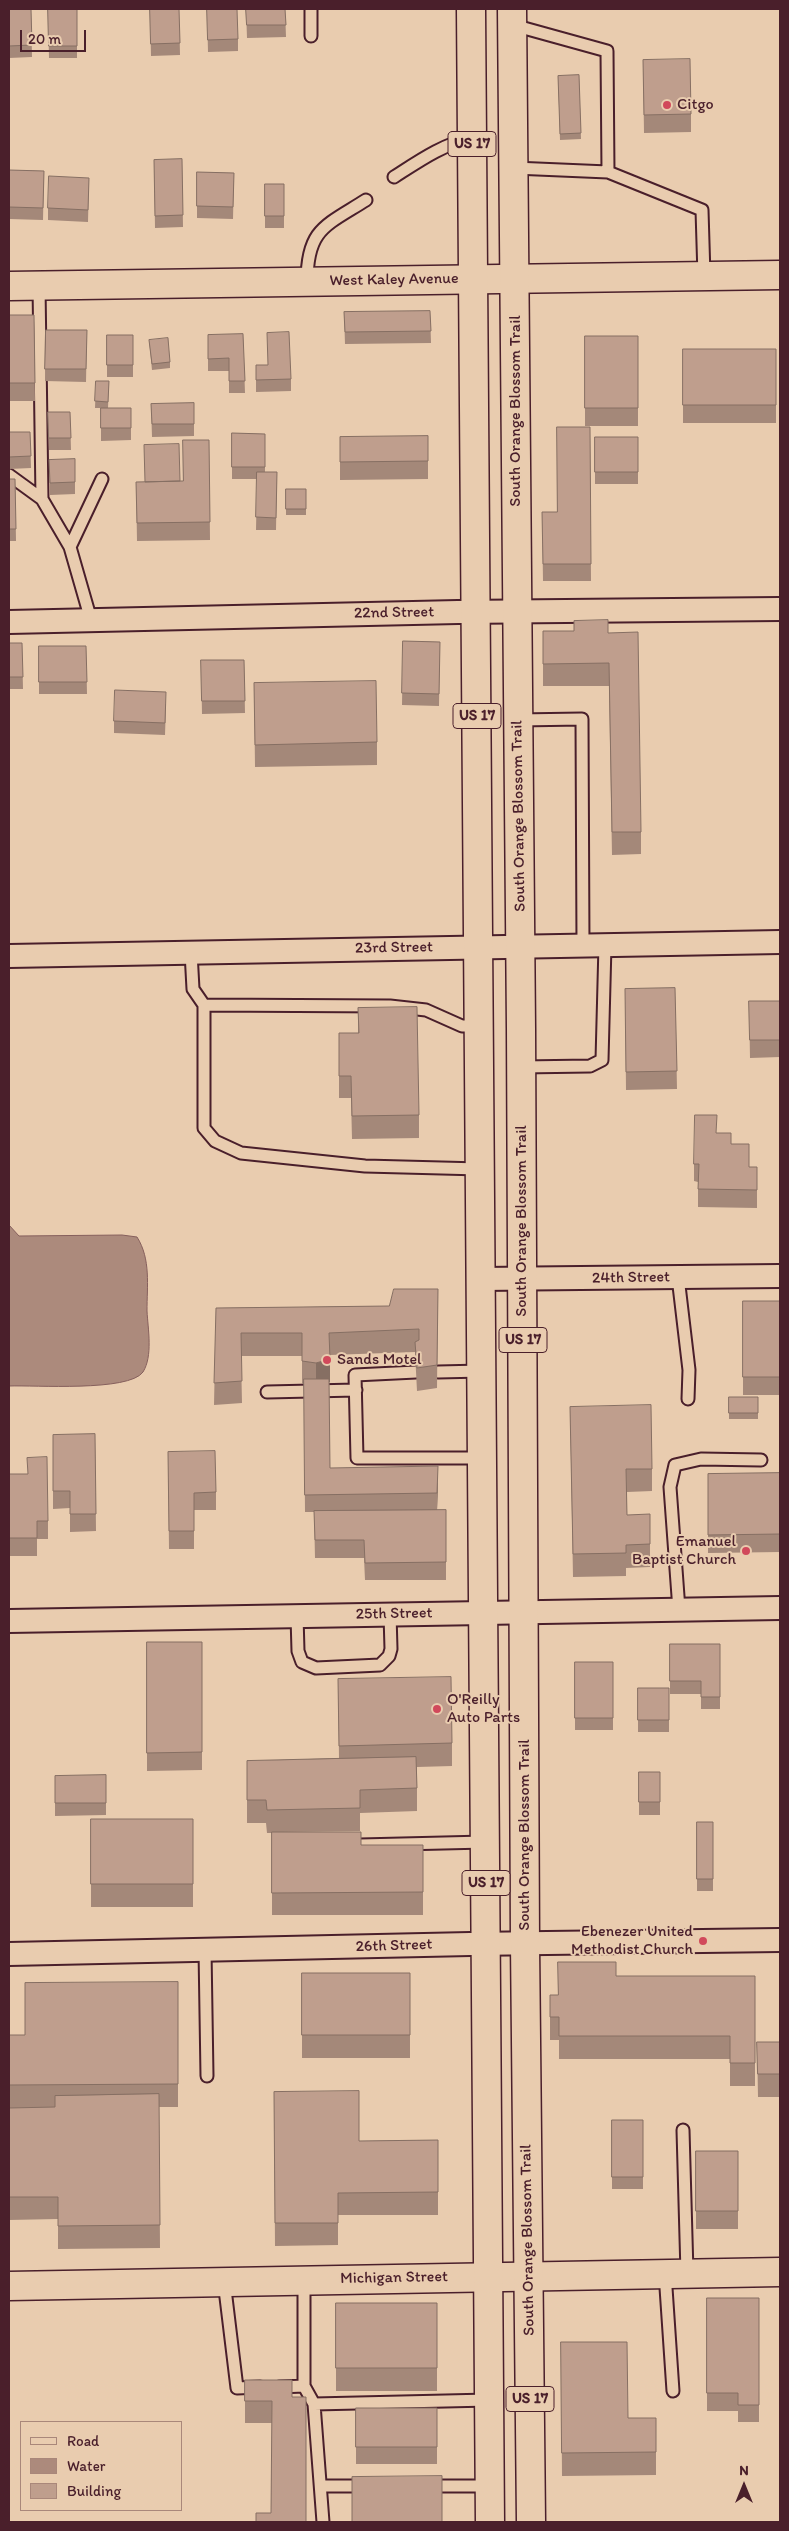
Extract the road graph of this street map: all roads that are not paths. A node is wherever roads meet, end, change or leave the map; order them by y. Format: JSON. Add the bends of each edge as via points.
{"nodes":[{"id":1,"x":311,"y":9,"type":"edge"},
{"id":2,"x":470,"y":9,"type":"edge"},
{"id":3,"x":512,"y":17,"type":"edge"},
{"id":4,"x":311,"y":36,"type":"dead end"},
{"id":5,"x":472,"y":138,"type":"junction"},
{"id":6,"x":514,"y":168,"type":"junction"},
{"id":7,"x":608,"y":172,"type":"junction"},
{"id":8,"x":394,"y":177,"type":"dead end"},
{"id":9,"x":366,"y":200,"type":"dead end"},
{"id":10,"x":780,"y":275,"type":"edge"},
{"id":11,"x":704,"y":276,"type":"junction"},
{"id":12,"x":474,"y":279,"type":"junction"},
{"id":13,"x":514,"y":279,"type":"junction"},
{"id":14,"x":307,"y":282,"type":"junction"},
{"id":15,"x":9,"y":286,"type":"edge"},
{"id":16,"x":39,"y":286,"type":"junction"},
{"id":17,"x":9,"y":474,"type":"edge"},
{"id":18,"x":102,"y":479,"type":"dead end"},
{"id":19,"x":42,"y":499,"type":"junction"},
{"id":20,"x":70,"y":547,"type":"junction"},
{"id":21,"x":780,"y":609,"type":"edge"},
{"id":22,"x":476,"y":612,"type":"junction"},
{"id":23,"x":517,"y":612,"type":"junction"},
{"id":24,"x":90,"y":620,"type":"junction"},
{"id":25,"x":9,"y":622,"type":"edge"},
{"id":26,"x":518,"y":720,"type":"junction"},
{"id":27,"x":780,"y":942,"type":"edge"},
{"id":28,"x":605,"y":945,"type":"junction"},
{"id":29,"x":520,"y":946,"type":"junction"},
{"id":30,"x":583,"y":946,"type":"junction"},
{"id":31,"x":478,"y":947,"type":"junction"},
{"id":32,"x":191,"y":952,"type":"junction"},
{"id":33,"x":9,"y":956,"type":"edge"},
{"id":34,"x":204,"y":1005,"type":"junction"},
{"id":35,"x":479,"y":1026,"type":"junction"},
{"id":36,"x":521,"y":1067,"type":"junction"},
{"id":37,"x":480,"y":1169,"type":"junction"},
{"id":38,"x":780,"y":1276,"type":"edge"},
{"id":39,"x":678,"y":1277,"type":"junction"},
{"id":40,"x":482,"y":1279,"type":"junction"},
{"id":41,"x":522,"y":1279,"type":"junction"},
{"id":42,"x":482,"y":1371,"type":"junction"},
{"id":43,"x":416,"y":1372,"type":"edge"},
{"id":44,"x":438,"y":1372,"type":"edge"},
{"id":45,"x":356,"y":1390,"type":"junction"},
{"id":46,"x":267,"y":1392,"type":"dead end"},
{"id":47,"x":688,"y":1399,"type":"dead end"},
{"id":48,"x":482,"y":1458,"type":"junction"},
{"id":49,"x":761,"y":1460,"type":"dead end"},
{"id":50,"x":780,"y":1608,"type":"edge"},
{"id":51,"x":679,"y":1610,"type":"junction"},
{"id":52,"x":483,"y":1612,"type":"junction"},
{"id":53,"x":524,"y":1612,"type":"junction"},
{"id":54,"x":390,"y":1614,"type":"junction"},
{"id":55,"x":297,"y":1616,"type":"junction"},
{"id":56,"x":9,"y":1621,"type":"edge"},
{"id":57,"x":485,"y":1842,"type":"junction"},
{"id":58,"x":350,"y":1845,"type":"edge"},
{"id":59,"x":780,"y":1940,"type":"edge"},
{"id":60,"x":486,"y":1944,"type":"junction"},
{"id":61,"x":525,"y":1944,"type":"junction"},
{"id":62,"x":205,"y":1950,"type":"junction"},
{"id":63,"x":9,"y":1954,"type":"edge"},
{"id":64,"x":207,"y":2076,"type":"dead end"},
{"id":65,"x":683,"y":2130,"type":"dead end"},
{"id":66,"x":780,"y":2272,"type":"edge"},
{"id":67,"x":676,"y":2273,"type":"junction"},
{"id":68,"x":488,"y":2276,"type":"junction"},
{"id":69,"x":529,"y":2276,"type":"junction"},
{"id":70,"x":304,"y":2280,"type":"junction"},
{"id":71,"x":224,"y":2281,"type":"junction"},
{"id":72,"x":9,"y":2286,"type":"edge"},
{"id":73,"x":304,"y":2386,"type":"junction"},
{"id":74,"x":673,"y":2391,"type":"dead end"},
{"id":75,"x":489,"y":2400,"type":"junction"},
{"id":76,"x":314,"y":2404,"type":"junction"},
{"id":77,"x":322,"y":2486,"type":"junction"},
{"id":78,"x":378,"y":2486,"type":"edge"},
{"id":79,"x":416,"y":2486,"type":"edge"},
{"id":80,"x":490,"y":2486,"type":"junction"},
{"id":81,"x":323,"y":2522,"type":"edge"},
{"id":82,"x":490,"y":2522,"type":"edge"},
{"id":83,"x":531,"y":2522,"type":"edge"}],
"edges":[{"from":1,"to":4,"type":"lane"},
{"from":2,"to":5,"type":"main road","number":"US 17"},
{"from":3,"to":6,"type":"main road","name":"South Orange Blossom Trail","number":"US 17"},
{"from":3,"to":7,"type":"lane","via":[[607,51]]},
{"from":5,"to":8,"type":"lane","via":[[455,141]]},
{"from":5,"to":12,"type":"main road","number":"US 17"},
{"from":6,"to":7,"type":"lane"},
{"from":6,"to":13,"type":"main road","name":"South Orange Blossom Trail","number":"US 17"},
{"from":7,"to":11,"type":"lane","via":[[702,210]]},
{"from":9,"to":14,"type":"lane","via":[[331,223],[312,242],[307,260]]},
{"from":10,"to":11,"type":"main road","name":"West Kaley Avenue"},
{"from":11,"to":13,"type":"main road","name":"West Kaley Avenue"},
{"from":12,"to":13,"type":"main road","name":"West Kaley Avenue"},
{"from":12,"to":14,"type":"main road","name":"West Kaley Avenue"},
{"from":12,"to":22,"type":"main road","number":"US 17"},
{"from":13,"to":23,"type":"main road","name":"South Orange Blossom Trail","number":"US 17"},
{"from":14,"to":16,"type":"main road","name":"West Kaley Avenue"},
{"from":15,"to":16,"type":"main road","name":"West Kaley Avenue"},
{"from":16,"to":19,"type":"lane"},
{"from":17,"to":19,"type":"lane"},
{"from":18,"to":20,"type":"lane"},
{"from":19,"to":20,"type":"lane"},
{"from":20,"to":24,"type":"lane"},
{"from":21,"to":23,"type":"street","name":"22nd Street"},
{"from":22,"to":23,"type":"street","name":"22nd Street"},
{"from":22,"to":24,"type":"street","name":"22nd Street"},
{"from":22,"to":31,"type":"main road","number":"US 17"},
{"from":23,"to":26,"type":"main road","name":"South Orange Blossom Trail","number":"US 17"},
{"from":24,"to":25,"type":"street","name":"22nd Street"},
{"from":26,"to":29,"type":"main road","name":"South Orange Blossom Trail","number":"US 17"},
{"from":26,"to":30,"type":"lane","via":[[582,719]]},
{"from":27,"to":28,"type":"street","name":"23rd Street"},
{"from":28,"to":30,"type":"street","name":"23rd Street"},
{"from":28,"to":36,"type":"lane","via":[[602,1060],[590,1066]]},
{"from":29,"to":30,"type":"street","name":"23rd Street"},
{"from":29,"to":31,"type":"street","name":"23rd Street"},
{"from":29,"to":36,"type":"main road","name":"South Orange Blossom Trail","number":"US 17"},
{"from":31,"to":32,"type":"street","name":"23rd Street"},
{"from":31,"to":35,"type":"main road","number":"US 17"},
{"from":32,"to":33,"type":"street","name":"23rd Street"},
{"from":32,"to":34,"type":"lane","via":[[193,989]]},
{"from":34,"to":35,"type":"lane","via":[[390,1006],[426,1010],[462,1026]]},
{"from":34,"to":37,"type":"lane","via":[[204,1128],[215,1142],[241,1153],[337,1163]]},
{"from":35,"to":37,"type":"main road","number":"US 17"},
{"from":36,"to":41,"type":"main road","name":"South Orange Blossom Trail","number":"US 17"},
{"from":37,"to":40,"type":"main road","number":"US 17"},
{"from":38,"to":39,"type":"street","name":"24th Street"},
{"from":39,"to":41,"type":"street","name":"24th Street"},
{"from":39,"to":47,"type":"lane","via":[[689,1370]]},
{"from":40,"to":41,"type":"street","name":"24th Street"},
{"from":40,"to":42,"type":"main road","number":"US 17"},
{"from":41,"to":53,"type":"main road","name":"South Orange Blossom Trail","number":"US 17"},
{"from":42,"to":44,"type":"lane"},
{"from":42,"to":48,"type":"main road","number":"US 17"},
{"from":43,"to":45,"type":"lane","via":[[355,1375]]},
{"from":45,"to":46,"type":"lane"},
{"from":45,"to":48,"type":"lane","via":[[357,1458]]},
{"from":48,"to":52,"type":"main road","number":"US 17"},
{"from":49,"to":51,"type":"lane","via":[[701,1459],[675,1465],[670,1487]]},
{"from":50,"to":51,"type":"street","name":"25th Street"},
{"from":51,"to":53,"type":"street","name":"25th Street"},
{"from":52,"to":53,"type":"street","name":"25th Street"},
{"from":52,"to":54,"type":"street","name":"25th Street"},
{"from":52,"to":57,"type":"main road","number":"US 17"},
{"from":53,"to":61,"type":"main road","name":"South Orange Blossom Trail","number":"US 17"},
{"from":54,"to":55,"type":"street","name":"25th Street"},
{"from":54,"to":55,"type":"lane","via":[[391,1649],[380,1665],[316,1668],[302,1662],[298,1652]]},
{"from":55,"to":56,"type":"street","name":"25th Street"},
{"from":57,"to":58,"type":"lane"},
{"from":57,"to":60,"type":"main road","number":"US 17"},
{"from":59,"to":61,"type":"street","name":"26th Street"},
{"from":60,"to":61,"type":"street","name":"26th Street"},
{"from":60,"to":62,"type":"street","name":"26th Street"},
{"from":60,"to":68,"type":"main road","number":"US 17"},
{"from":61,"to":69,"type":"main road","name":"South Orange Blossom Trail","number":"US 17"},
{"from":62,"to":63,"type":"street","name":"26th Street"},
{"from":62,"to":64,"type":"lane"},
{"from":65,"to":67,"type":"lane"},
{"from":66,"to":67,"type":"main road","name":"Michigan Street"},
{"from":67,"to":69,"type":"main road","name":"Michigan Street"},
{"from":67,"to":74,"type":"lane"},
{"from":68,"to":69,"type":"main road","name":"Michigan Street"},
{"from":68,"to":70,"type":"main road","name":"Michigan Street"},
{"from":68,"to":75,"type":"main road","number":"US 17"},
{"from":69,"to":83,"type":"main road","name":"South Orange Blossom Trail","number":"US 17"},
{"from":70,"to":71,"type":"main road","name":"Michigan Street"},
{"from":70,"to":73,"type":"lane"},
{"from":71,"to":72,"type":"main road","name":"Michigan Street"},
{"from":71,"to":73,"type":"lane","via":[[237,2388]]},
{"from":73,"to":76,"type":"lane"},
{"from":75,"to":76,"type":"lane"},
{"from":75,"to":80,"type":"main road","number":"US 17"},
{"from":76,"to":77,"type":"lane"},
{"from":77,"to":78,"type":"lane"},
{"from":77,"to":81,"type":"lane"},
{"from":79,"to":80,"type":"lane"},
{"from":80,"to":82,"type":"main road","number":"US 17"}]}
